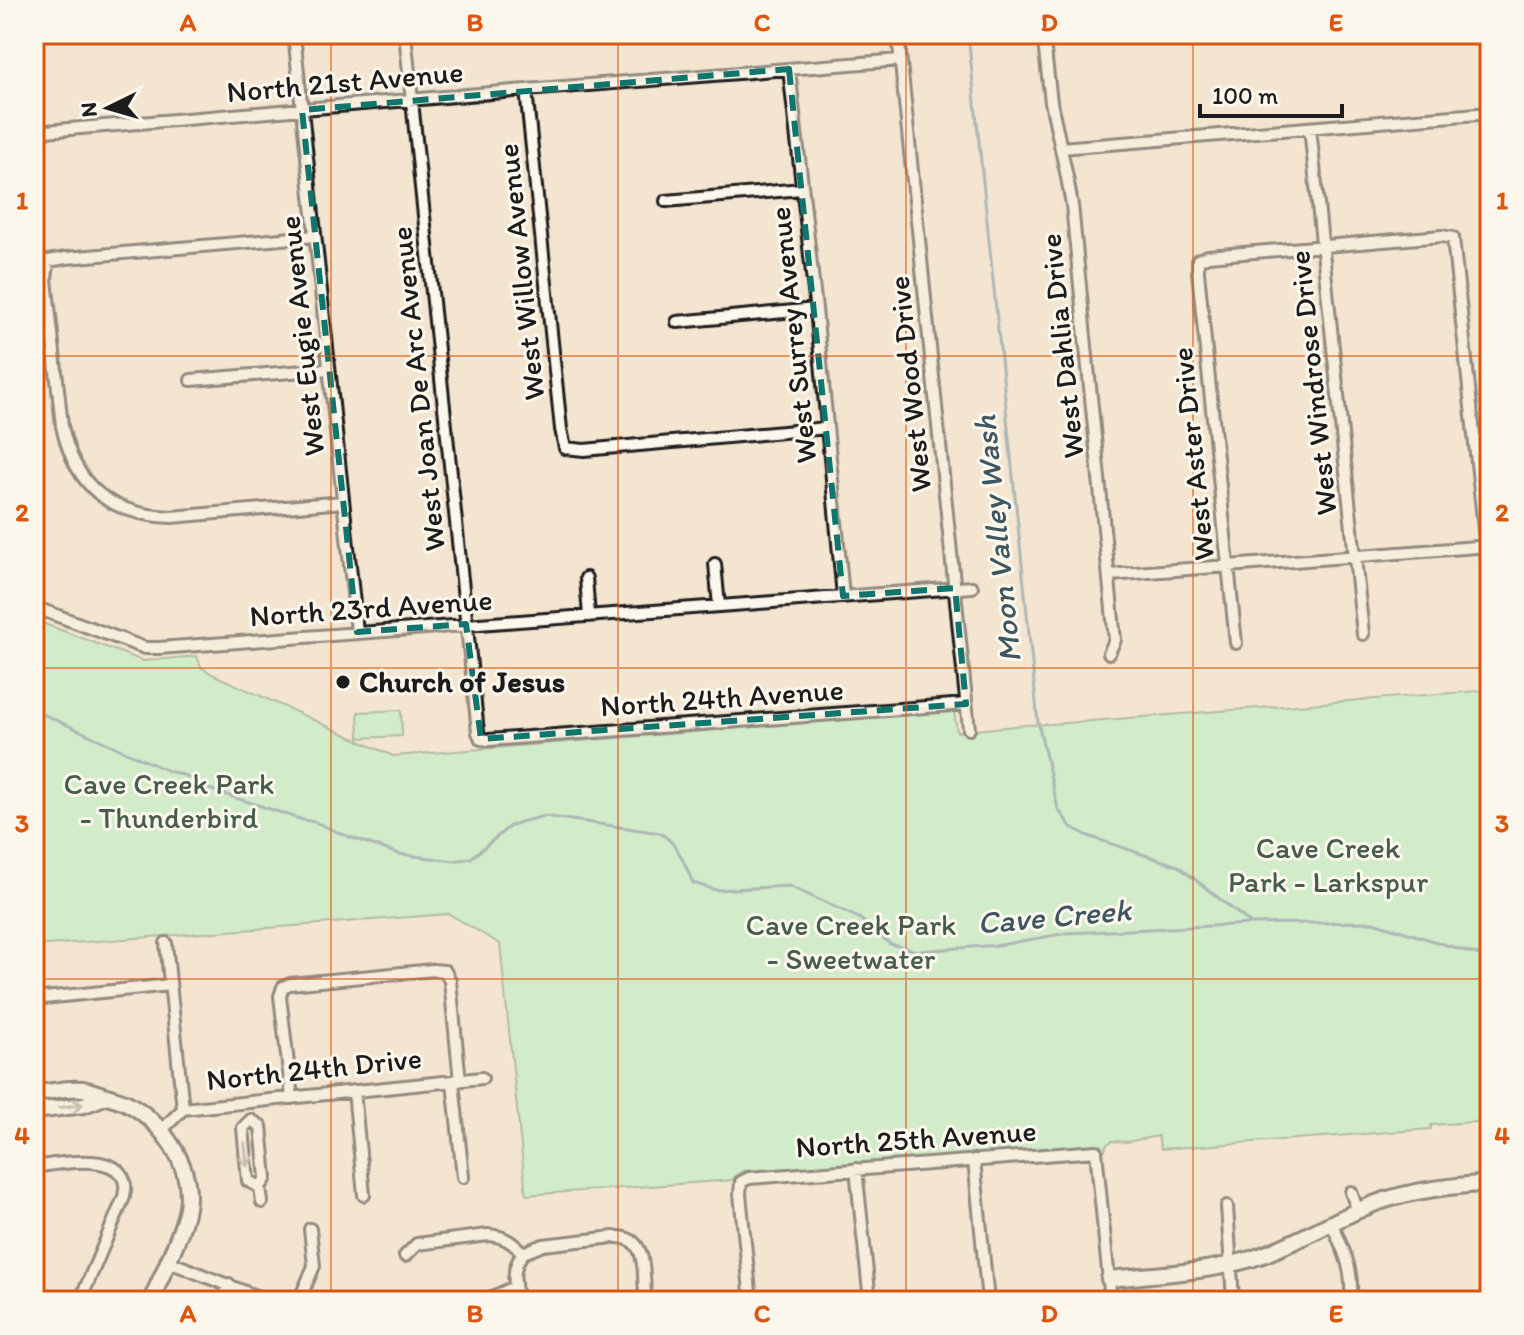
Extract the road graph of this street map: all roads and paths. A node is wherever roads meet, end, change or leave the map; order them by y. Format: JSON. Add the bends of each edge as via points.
{"nodes":[{"id":1,"x":294,"y":34,"type":"edge"},
{"id":2,"x":405,"y":34,"type":"edge"},
{"id":3,"x":898,"y":34,"type":"edge"},
{"id":4,"x":1043,"y":34,"type":"edge"},
{"id":5,"x":900,"y":60,"type":"junction"},
{"id":6,"x":789,"y":69,"type":"junction"},
{"id":7,"x":526,"y":90,"type":"junction"},
{"id":8,"x":412,"y":100,"type":"junction"},
{"id":9,"x":302,"y":110,"type":"junction"},
{"id":10,"x":1490,"y":113,"type":"edge"},
{"id":11,"x":1310,"y":128,"type":"junction"},
{"id":12,"x":34,"y":132,"type":"edge"},
{"id":13,"x":1061,"y":148,"type":"junction"},
{"id":14,"x":802,"y":189,"type":"junction"},
{"id":15,"x":666,"y":201,"type":"dead end"},
{"id":16,"x":315,"y":236,"type":"junction"},
{"id":17,"x":1323,"y":247,"type":"junction"},
{"id":18,"x":816,"y":309,"type":"junction"},
{"id":19,"x":677,"y":322,"type":"dead end"},
{"id":20,"x":329,"y":369,"type":"junction"},
{"id":21,"x":191,"y":380,"type":"dead end"},
{"id":22,"x":827,"y":428,"type":"junction"},
{"id":23,"x":343,"y":502,"type":"junction"},
{"id":24,"x":1488,"y":546,"type":"edge"},
{"id":25,"x":1355,"y":556,"type":"junction"},
{"id":26,"x":715,"y":564,"type":"dead end"},
{"id":27,"x":1229,"y":566,"type":"junction"},
{"id":28,"x":1109,"y":575,"type":"junction"},
{"id":29,"x":586,"y":578,"type":"dead end"},
{"id":30,"x":1490,"y":585,"type":"edge"},
{"id":31,"x":972,"y":587,"type":"dead end"},
{"id":32,"x":955,"y":588,"type":"junction"},
{"id":33,"x":843,"y":596,"type":"junction"},
{"id":34,"x":719,"y":606,"type":"junction"},
{"id":35,"x":34,"y":607,"type":"edge"},
{"id":36,"x":589,"y":616,"type":"junction"},
{"id":37,"x":467,"y":625,"type":"junction"},
{"id":38,"x":357,"y":632,"type":"junction"},
{"id":39,"x":1363,"y":634,"type":"dead end"},
{"id":40,"x":1236,"y":643,"type":"dead end"},
{"id":41,"x":1109,"y":653,"type":"dead end"},
{"id":42,"x":966,"y":704,"type":"junction"},
{"id":43,"x":969,"y":729,"type":"dead end"},
{"id":44,"x":481,"y":739,"type":"joint"},
{"id":45,"x":166,"y":943,"type":"dead end"},
{"id":46,"x":170,"y":985,"type":"junction"},
{"id":47,"x":34,"y":999,"type":"edge"},
{"id":48,"x":482,"y":1078,"type":"dead end"},
{"id":49,"x":456,"y":1081,"type":"junction"},
{"id":50,"x":354,"y":1091,"type":"junction"},
{"id":51,"x":34,"y":1094,"type":"edge"},
{"id":52,"x":107,"y":1096,"type":"junction"},
{"id":53,"x":292,"y":1098,"type":"junction"},
{"id":54,"x":249,"y":1102,"type":"junction"},
{"id":55,"x":183,"y":1109,"type":"junction"},
{"id":56,"x":34,"y":1111,"type":"edge"},
{"id":57,"x":251,"y":1120,"type":"junction"},
{"id":58,"x":161,"y":1131,"type":"junction"},
{"id":59,"x":974,"y":1160,"type":"junction"},
{"id":60,"x":34,"y":1167,"type":"edge"},
{"id":61,"x":856,"y":1169,"type":"junction"},
{"id":62,"x":463,"y":1177,"type":"dead end"},
{"id":63,"x":1490,"y":1183,"type":"edge"},
{"id":64,"x":260,"y":1187,"type":"junction"},
{"id":65,"x":1351,"y":1192,"type":"dead end"},
{"id":66,"x":364,"y":1195,"type":"dead end"},
{"id":67,"x":262,"y":1202,"type":"dead end"},
{"id":68,"x":1227,"y":1206,"type":"dead end"},
{"id":69,"x":1358,"y":1211,"type":"junction"},
{"id":70,"x":1331,"y":1222,"type":"junction"},
{"id":71,"x":310,"y":1229,"type":"dead end"},
{"id":72,"x":34,"y":1247,"type":"edge"},
{"id":73,"x":523,"y":1253,"type":"junction"},
{"id":74,"x":405,"y":1256,"type":"dead end"},
{"id":75,"x":167,"y":1261,"type":"junction"},
{"id":76,"x":1231,"y":1263,"type":"junction"},
{"id":77,"x":1109,"y":1279,"type":"junction"},
{"id":78,"x":229,"y":1284,"type":"junction"},
{"id":79,"x":515,"y":1287,"type":"junction"},
{"id":80,"x":53,"y":1301,"type":"edge"},
{"id":81,"x":80,"y":1301,"type":"edge"},
{"id":82,"x":151,"y":1301,"type":"edge"},
{"id":83,"x":222,"y":1301,"type":"edge"},
{"id":84,"x":268,"y":1301,"type":"edge"},
{"id":85,"x":299,"y":1301,"type":"edge"},
{"id":86,"x":483,"y":1301,"type":"edge"},
{"id":87,"x":518,"y":1301,"type":"edge"},
{"id":88,"x":644,"y":1301,"type":"edge"},
{"id":89,"x":751,"y":1301,"type":"edge"},
{"id":90,"x":870,"y":1301,"type":"edge"},
{"id":91,"x":988,"y":1301,"type":"edge"},
{"id":92,"x":1111,"y":1301,"type":"edge"},
{"id":93,"x":1233,"y":1301,"type":"edge"},
{"id":94,"x":1350,"y":1301,"type":"edge"}],
"edges":[{"from":1,"to":9,"type":"street","name":"West Eugie Avenue"},
{"from":2,"to":8,"type":"street","name":"West Joan De Arc Avenue"},
{"from":3,"to":5,"type":"street","name":"West Wood Drive"},
{"from":4,"to":13,"type":"street","name":"West Dahlia Drive"},
{"from":5,"to":6,"type":"street","name":"North 21st Avenue"},
{"from":5,"to":32,"type":"street","name":"West Wood Drive"},
{"from":6,"to":7,"type":"street","name":"North 21st Avenue"},
{"from":6,"to":14,"type":"street","name":"West Surrey Avenue"},
{"from":7,"to":8,"type":"street","name":"North 21st Avenue"},
{"from":7,"to":22,"type":"street","name":"West Willow Avenue","via":[[565,448]]},
{"from":8,"to":9,"type":"street","name":"North 21st Avenue"},
{"from":8,"to":37,"type":"street","name":"West Joan De Arc Avenue"},
{"from":9,"to":12,"type":"street","name":"North 21st Avenue"},
{"from":9,"to":16,"type":"street","name":"West Eugie Avenue"},
{"from":10,"to":11,"type":"street"},
{"from":11,"to":13,"type":"street"},
{"from":11,"to":17,"type":"street","name":"West Windrose Drive"},
{"from":13,"to":28,"type":"street","name":"West Dahlia Drive","via":[[1072,205]]},
{"from":14,"to":15,"type":"street"},
{"from":14,"to":18,"type":"street","name":"West Surrey Avenue"},
{"from":16,"to":20,"type":"street","name":"West Eugie Avenue"},
{"from":16,"to":23,"type":"street","via":[[66,258],[48,261],[46,279],[62,426],[72,460],[96,492],[123,509],[172,517]]},
{"from":17,"to":24,"type":"street","via":[[1453,238]]},
{"from":17,"to":25,"type":"street","name":"West Windrose Drive"},
{"from":17,"to":27,"type":"street","name":"West Aster Drive","via":[[1198,260]]},
{"from":18,"to":19,"type":"street"},
{"from":18,"to":22,"type":"street","name":"West Surrey Avenue"},
{"from":20,"to":21,"type":"street"},
{"from":20,"to":23,"type":"street","name":"West Eugie Avenue"},
{"from":22,"to":33,"type":"street","name":"West Surrey Avenue"},
{"from":23,"to":38,"type":"street","name":"West Eugie Avenue"},
{"from":24,"to":25,"type":"street"},
{"from":24,"to":30,"type":"street"},
{"from":25,"to":27,"type":"street"},
{"from":25,"to":39,"type":"street","name":"West Windrose Drive"},
{"from":26,"to":34,"type":"street"},
{"from":27,"to":28,"type":"street"},
{"from":27,"to":40,"type":"street","name":"West Aster Drive"},
{"from":28,"to":41,"type":"street","name":"West Dahlia Drive","via":[[1115,640]]},
{"from":29,"to":36,"type":"street"},
{"from":31,"to":32,"type":"street","name":"North 23rd Avenue"},
{"from":32,"to":33,"type":"street","name":"North 23rd Avenue"},
{"from":32,"to":42,"type":"street","name":"West Wood Drive"},
{"from":33,"to":34,"type":"street","name":"North 23rd Avenue"},
{"from":34,"to":36,"type":"street","name":"North 23rd Avenue"},
{"from":35,"to":38,"type":"street","name":"North 23rd Avenue","via":[[145,648]]},
{"from":36,"to":37,"type":"street","name":"North 23rd Avenue"},
{"from":37,"to":38,"type":"street","name":"North 23rd Avenue"},
{"from":37,"to":44,"type":"street","name":"West Joan De Arc Avenue"},
{"from":42,"to":43,"type":"street","name":"West Wood Drive"},
{"from":42,"to":44,"type":"street","name":"North 24th Avenue"},
{"from":45,"to":46,"type":"street"},
{"from":46,"to":47,"type":"street"},
{"from":46,"to":55,"type":"street"},
{"from":48,"to":49,"type":"street","name":"North 24th Drive"},
{"from":49,"to":50,"type":"street","name":"North 24th Drive"},
{"from":49,"to":53,"type":"street","via":[[445,971],[290,984],[280,996]]},
{"from":49,"to":62,"type":"street"},
{"from":50,"to":53,"type":"street","name":"North 24th Drive"},
{"from":50,"to":66,"type":"street"},
{"from":51,"to":52,"type":"street","via":[[83,1089]]},
{"from":56,"to":52,"type":"street","one_way":true,"via":[[84,1105]]},
{"from":52,"to":58,"type":"street","via":[[139,1111]]},
{"from":53,"to":54,"type":"street","name":"North 24th Drive"},
{"from":54,"to":55,"type":"street","name":"North 24th Drive"},
{"from":54,"to":57,"type":"street"},
{"from":55,"to":58,"type":"street","name":"North 24th Drive"},
{"from":57,"to":64,"type":"street","via":[[261,1126],[266,1178]]},
{"from":57,"to":64,"type":"street","one_way":true,"via":[[243,1128],[248,1181]]},
{"from":58,"to":75,"type":"street","via":[[178,1154],[188,1191],[184,1219]]},
{"from":59,"to":61,"type":"street","name":"North 25th Avenue"},
{"from":59,"to":77,"type":"street","name":"North 25th Avenue","via":[[1096,1151]]},
{"from":59,"to":91,"type":"street"},
{"from":60,"to":81,"type":"street","via":[[97,1162],[113,1167],[125,1184]]},
{"from":61,"to":89,"type":"street","name":"North 25th Avenue","via":[[741,1182]]},
{"from":61,"to":90,"type":"street"},
{"from":63,"to":69,"type":"street","via":[[1418,1192]]},
{"from":64,"to":67,"type":"street"},
{"from":65,"to":69,"type":"street"},
{"from":68,"to":76,"type":"street"},
{"from":69,"to":70,"type":"street"},
{"from":70,"to":76,"type":"street","via":[[1290,1244]]},
{"from":70,"to":94,"type":"street","via":[[1352,1276]]},
{"from":71,"to":85,"type":"street","via":[[314,1266]]},
{"from":72,"to":80,"type":"street","via":[[39,1296]]},
{"from":73,"to":74,"type":"street","via":[[507,1239],[488,1235],[417,1244]]},
{"from":73,"to":79,"type":"street","via":[[514,1267]]},
{"from":73,"to":88,"type":"street","via":[[543,1245],[632,1239],[641,1254]]},
{"from":75,"to":78,"type":"street"},
{"from":75,"to":82,"type":"street"},
{"from":76,"to":77,"type":"street"},
{"from":76,"to":93,"type":"street"},
{"from":77,"to":92,"type":"street"},
{"from":78,"to":83,"type":"street"},
{"from":78,"to":84,"type":"street"},
{"from":79,"to":86,"type":"street"},
{"from":79,"to":87,"type":"street"}]}
